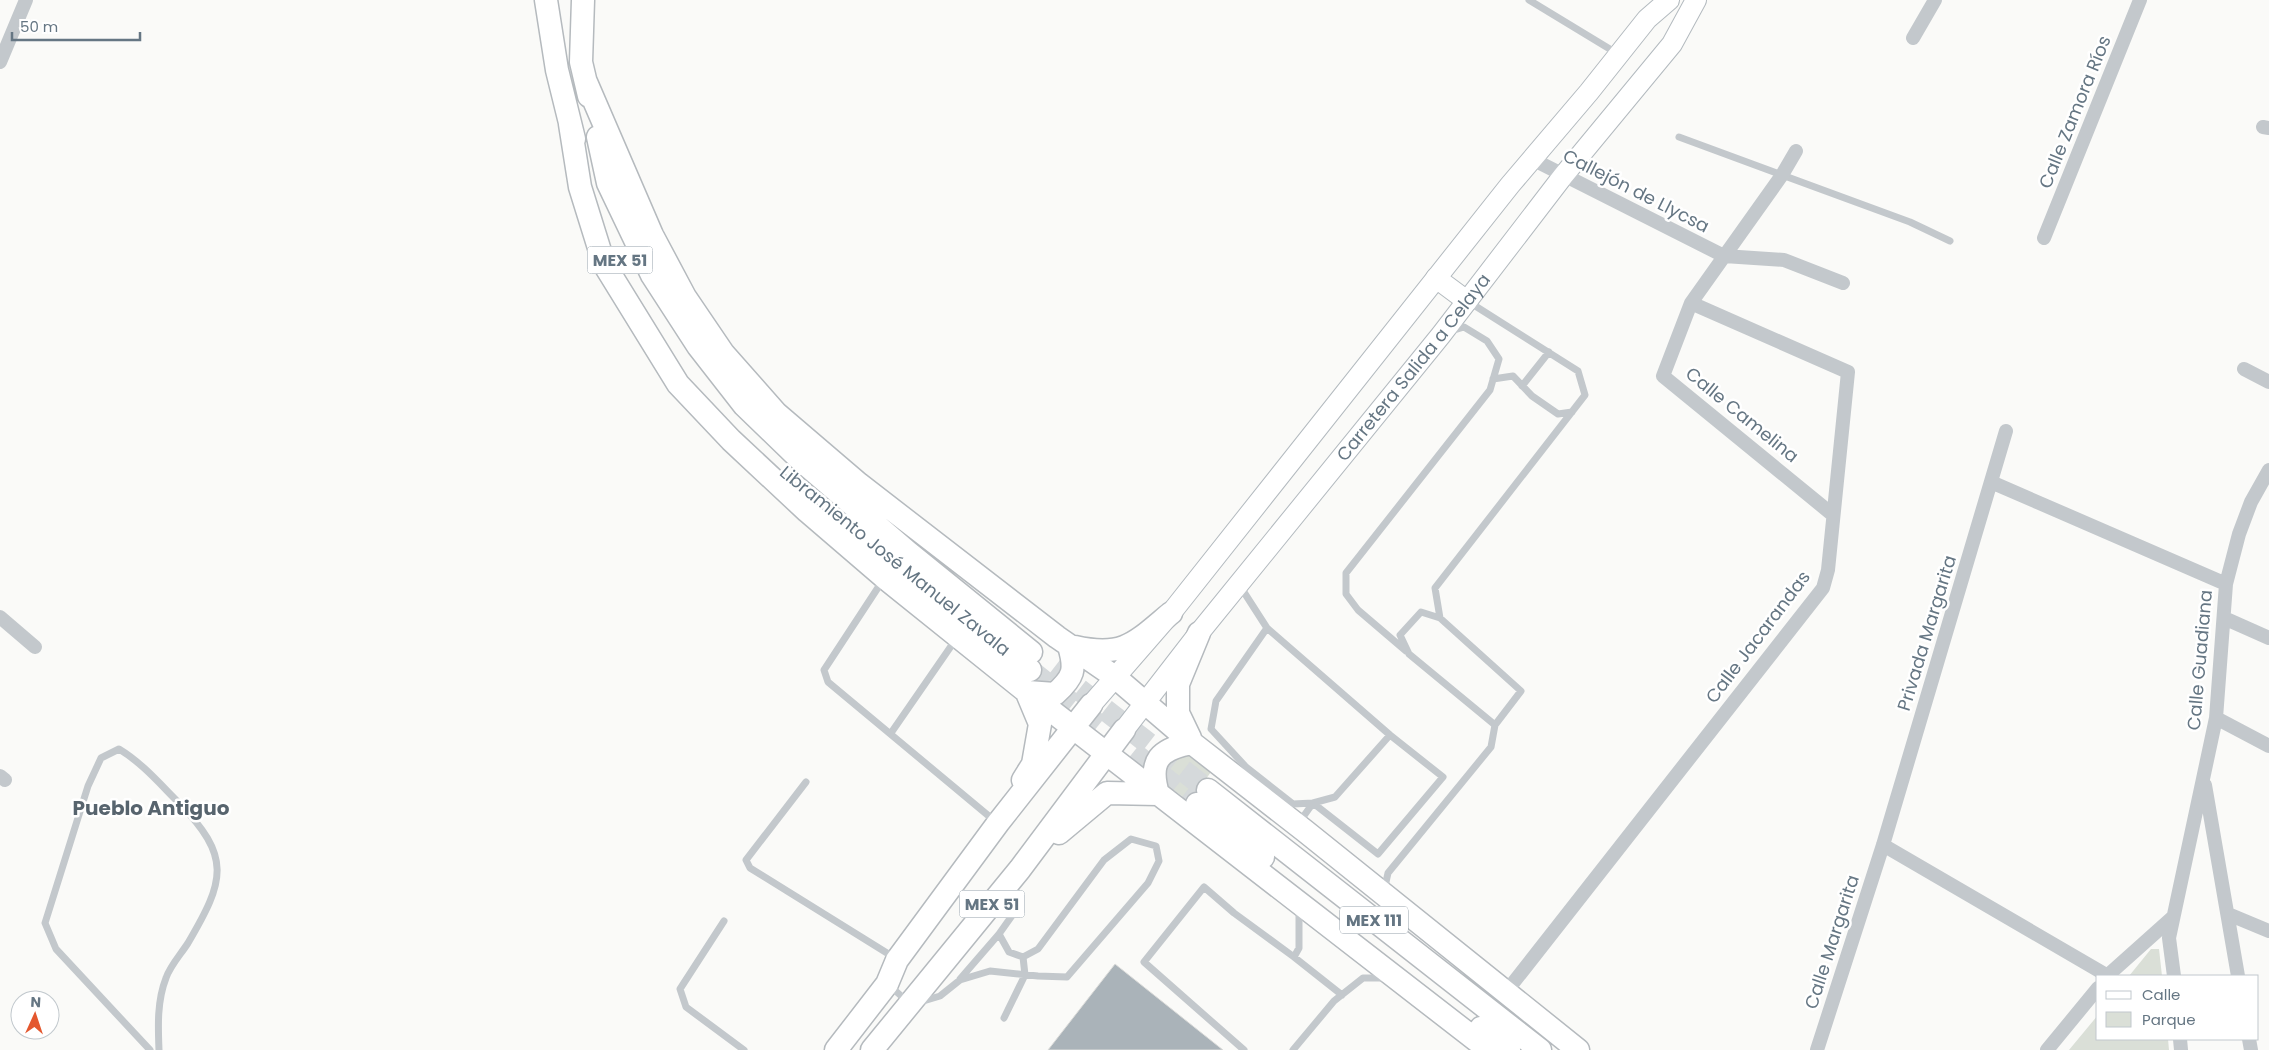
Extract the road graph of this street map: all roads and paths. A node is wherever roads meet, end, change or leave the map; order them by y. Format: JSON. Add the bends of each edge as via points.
{"nodes":[{"id":1,"x":26,"y":0,"type":"edge"},
{"id":2,"x":546,"y":0,"type":"edge"},
{"id":3,"x":582,"y":0,"type":"edge"},
{"id":4,"x":1529,"y":0,"type":"edge"},
{"id":5,"x":1669,"y":0,"type":"edge"},
{"id":6,"x":1696,"y":0,"type":"edge"},
{"id":7,"x":1934,"y":0,"type":"edge"},
{"id":8,"x":2140,"y":0,"type":"edge"},
{"id":9,"x":1914,"y":38,"type":"dead end"},
{"id":10,"x":1619,"y":55,"type":"junction"},
{"id":11,"x":0,"y":62,"type":"edge"},
{"id":12,"x":586,"y":82,"type":"junction"},
{"id":13,"x":570,"y":124,"type":"junction"},
{"id":14,"x":1679,"y":137,"type":"dead end"},
{"id":15,"x":1796,"y":151,"type":"dead end"},
{"id":16,"x":1532,"y":159,"type":"junction"},
{"id":17,"x":1782,"y":175,"type":"junction"},
{"id":18,"x":1563,"y":176,"type":"junction"},
{"id":19,"x":2044,"y":238,"type":"dead end"},
{"id":20,"x":1950,"y":241,"type":"dead end"},
{"id":21,"x":1724,"y":256,"type":"junction"},
{"id":22,"x":1436,"y":278,"type":"junction"},
{"id":23,"x":1843,"y":283,"type":"dead end"},
{"id":24,"x":1467,"y":301,"type":"junction"},
{"id":25,"x":1692,"y":303,"type":"junction"},
{"id":26,"x":1441,"y":335,"type":"junction"},
{"id":27,"x":1549,"y":352,"type":"junction"},
{"id":28,"x":2244,"y":369,"type":"dead end"},
{"id":29,"x":1493,"y":379,"type":"junction"},
{"id":30,"x":2269,"y":382,"type":"edge"},
{"id":31,"x":1522,"y":386,"type":"junction"},
{"id":32,"x":1572,"y":412,"type":"junction"},
{"id":33,"x":2006,"y":431,"type":"dead end"},
{"id":34,"x":2269,"y":470,"type":"edge"},
{"id":35,"x":1991,"y":482,"type":"junction"},
{"id":36,"x":1833,"y":514,"type":"junction"},
{"id":37,"x":885,"y":578,"type":"junction"},
{"id":38,"x":2226,"y":584,"type":"junction"},
{"id":39,"x":1240,"y":586,"type":"junction"},
{"id":40,"x":1171,"y":613,"type":"junction"},
{"id":41,"x":0,"y":617,"type":"edge"},
{"id":42,"x":1440,"y":618,"type":"junction"},
{"id":43,"x":2224,"y":618,"type":"junction"},
{"id":44,"x":1267,"y":628,"type":"junction"},
{"id":45,"x":1200,"y":634,"type":"junction"},
{"id":46,"x":958,"y":635,"type":"junction"},
{"id":47,"x":2269,"y":638,"type":"edge"},
{"id":48,"x":1069,"y":646,"type":"junction"},
{"id":49,"x":35,"y":647,"type":"dead end"},
{"id":50,"x":1409,"y":654,"type":"junction"},
{"id":51,"x":1032,"y":674,"type":"junction"},
{"id":52,"x":1115,"y":677,"type":"junction"},
{"id":53,"x":1146,"y":703,"type":"junction"},
{"id":54,"x":1091,"y":705,"type":"joint"},
{"id":55,"x":2216,"y":718,"type":"junction"},
{"id":56,"x":1495,"y":725,"type":"junction"},
{"id":57,"x":1073,"y":728,"type":"junction"},
{"id":58,"x":1124,"y":730,"type":"joint"},
{"id":59,"x":891,"y":733,"type":"junction"},
{"id":60,"x":1390,"y":735,"type":"junction"},
{"id":61,"x":1192,"y":743,"type":"junction"},
{"id":62,"x":2269,"y":746,"type":"edge"},
{"id":63,"x":1106,"y":754,"type":"junction"},
{"id":64,"x":2203,"y":777,"type":"junction"},
{"id":65,"x":806,"y":782,"type":"dead end"},
{"id":66,"x":1158,"y":794,"type":"junction"},
{"id":67,"x":1313,"y":803,"type":"junction"},
{"id":68,"x":998,"y":824,"type":"junction"},
{"id":69,"x":1305,"y":830,"type":"junction"},
{"id":70,"x":1883,"y":845,"type":"junction"},
{"id":71,"x":1020,"y":869,"type":"junction"},
{"id":72,"x":1384,"y":894,"type":"junction"},
{"id":73,"x":999,"y":895,"type":"junction"},
{"id":74,"x":1299,"y":905,"type":"junction"},
{"id":75,"x":2228,"y":914,"type":"junction"},
{"id":76,"x":2172,"y":917,"type":"junction"},
{"id":77,"x":724,"y":921,"type":"dead end"},
{"id":78,"x":2269,"y":931,"type":"edge"},
{"id":79,"x":999,"y":934,"type":"junction"},
{"id":80,"x":1023,"y":957,"type":"junction"},
{"id":81,"x":1294,"y":957,"type":"junction"},
{"id":82,"x":897,"y":960,"type":"junction"},
{"id":83,"x":1025,"y":975,"type":"junction"},
{"id":84,"x":2106,"y":975,"type":"edge"},
{"id":85,"x":2109,"y":975,"type":"edge"},
{"id":86,"x":2174,"y":975,"type":"edge"},
{"id":87,"x":2238,"y":975,"type":"edge"},
{"id":88,"x":1396,"y":977,"type":"junction"},
{"id":89,"x":960,"y":980,"type":"junction"},
{"id":90,"x":887,"y":984,"type":"junction"},
{"id":91,"x":2096,"y":990,"type":"edge"},
{"id":92,"x":1506,"y":992,"type":"junction"},
{"id":93,"x":1342,"y":995,"type":"junction"},
{"id":94,"x":910,"y":1005,"type":"junction"},
{"id":95,"x":1004,"y":1018,"type":"dead end"},
{"id":96,"x":150,"y":1050,"type":"edge"},
{"id":97,"x":159,"y":1050,"type":"edge"},
{"id":98,"x":744,"y":1050,"type":"edge"},
{"id":99,"x":836,"y":1050,"type":"edge"},
{"id":100,"x":872,"y":1050,"type":"edge"},
{"id":101,"x":1244,"y":1050,"type":"edge"},
{"id":102,"x":1294,"y":1050,"type":"edge"},
{"id":103,"x":1489,"y":1050,"type":"edge"},
{"id":104,"x":1509,"y":1050,"type":"edge"},
{"id":105,"x":1540,"y":1050,"type":"edge"},
{"id":106,"x":1578,"y":1050,"type":"edge"},
{"id":107,"x":1817,"y":1050,"type":"edge"},
{"id":108,"x":2047,"y":1050,"type":"edge"}],
"edges":[{"from":1,"to":11,"type":"street"},
{"from":2,"to":13,"type":"main road","name":"Libramiento José Manuel Zavala","number":"MEX 51","via":[[556,70]]},
{"from":3,"to":12,"type":"main road","name":"Libramiento José Manuel Zavala","number":"MEX 51","via":[[581,62]]},
{"from":4,"to":10,"type":"lane"},
{"from":5,"to":10,"type":"main road","name":"Carretera Salida a Celaya","number":"MEX 51","via":[[1647,19]]},
{"from":6,"to":18,"type":"main road","name":"Carretera Salida a Celaya","number":"MEX 51","via":[[1672,44]]},
{"from":7,"to":9,"type":"street"},
{"from":8,"to":19,"type":"street","name":"Calle Zamora Ríos"},
{"from":10,"to":16,"type":"main road","name":"Carretera Salida a Celaya","number":"MEX 51"},
{"from":12,"to":48,"type":"main road","via":[[652,235],[685,297],[723,353],[776,413],[859,484]]},
{"from":12,"to":51,"type":"main road","name":"Libramiento José Manuel Zavala","number":"MEX 51","via":[[608,183],[652,275],[709,360],[744,404],[804,463],[909,553]]},
{"from":13,"to":37,"type":"main road","via":[[580,187],[604,264],[678,384],[731,440]]},
{"from":13,"to":51,"type":"main road","name":"Libramiento José Manuel Zavala","number":"MEX 51","via":[[600,220],[628,277],[669,346],[707,396],[786,474]]},
{"from":14,"to":17,"type":"lane"},
{"from":15,"to":17,"type":"street"},
{"from":16,"to":18,"type":"street","name":"Callejón de Llycsa"},
{"from":16,"to":22,"type":"main road","name":"Carretera Salida a Celaya","number":"MEX 51"},
{"from":17,"to":20,"type":"lane","via":[[1910,222]]},
{"from":17,"to":21,"type":"street"},
{"from":18,"to":21,"type":"street","name":"Callejón de Llycsa"},
{"from":18,"to":24,"type":"main road","name":"Carretera Salida a Celaya","number":"MEX 51"},
{"from":21,"to":23,"type":"street","via":[[1784,260]]},
{"from":21,"to":25,"type":"street"},
{"from":22,"to":24,"type":"main road"},
{"from":22,"to":40,"type":"main road","name":"Carretera Salida a Celaya","number":"MEX 51"},
{"from":24,"to":26,"type":"main road","name":"Carretera Salida a Celaya","number":"MEX 51"},
{"from":24,"to":27,"type":"lane"},
{"from":25,"to":36,"type":"street","name":"Calle Camelina","via":[[1664,376]]},
{"from":25,"to":36,"type":"street","name":"Calle Jacarandas","via":[[1848,372]]},
{"from":26,"to":29,"type":"lane","via":[[1464,327],[1487,341],[1498,359]]},
{"from":26,"to":39,"type":"main road","name":"Carretera Salida a Celaya","number":"MEX 51"},
{"from":27,"to":31,"type":"lane"},
{"from":27,"to":32,"type":"lane","via":[[1578,371],[1585,395]]},
{"from":28,"to":30,"type":"street"},
{"from":29,"to":31,"type":"lane","via":[[1512,376]]},
{"from":29,"to":50,"type":"lane","via":[[1490,390],[1346,573],[1346,594],[1358,610]]},
{"from":31,"to":32,"type":"lane","via":[[1558,414]]},
{"from":32,"to":42,"type":"lane","via":[[1435,588]]},
{"from":33,"to":35,"type":"street","name":"Privada Margarita"},
{"from":34,"to":38,"type":"street","name":"Calle Guadiana","via":[[2251,502]]},
{"from":35,"to":38,"type":"street"},
{"from":35,"to":70,"type":"street","name":"Privada Margarita"},
{"from":36,"to":92,"type":"street","name":"Calle Jacarandas","via":[[1828,570],[1823,588]]},
{"from":37,"to":46,"type":"main road"},
{"from":37,"to":59,"type":"lane","via":[[824,670],[828,682]]},
{"from":38,"to":43,"type":"street","name":"Calle Guadiana"},
{"from":39,"to":44,"type":"lane"},
{"from":39,"to":45,"type":"main road","name":"Carretera Salida a Celaya","number":"MEX 51"},
{"from":40,"to":48,"type":"main road","via":[[1135,644],[1096,652]]},
{"from":40,"to":52,"type":"main road","name":"Carretera Salida a Celaya","number":"MEX 51"},
{"from":41,"to":49,"type":"street"},
{"from":42,"to":50,"type":"lane","via":[[1421,612],[1400,635]]},
{"from":42,"to":56,"type":"lane","via":[[1521,691]]},
{"from":43,"to":47,"type":"street"},
{"from":43,"to":55,"type":"street","name":"Calle Guadiana"},
{"from":44,"to":60,"type":"lane"},
{"from":44,"to":67,"type":"lane","via":[[1216,701],[1211,728],[1246,768],[1293,804]]},
{"from":45,"to":53,"type":"main road","name":"Carretera Salida a Celaya","number":"MEX 51"},
{"from":45,"to":61,"type":"main road","via":[[1178,684],[1178,713]]},
{"from":46,"to":51,"type":"main road"},
{"from":46,"to":59,"type":"lane"},
{"from":48,"to":51,"type":"main road","via":[[1074,664],[1069,681],[1055,694]]},
{"from":48,"to":52,"type":"main road"},
{"from":50,"to":56,"type":"lane"},
{"from":51,"to":57,"type":"main road"},
{"from":51,"to":68,"type":"main road","via":[[1040,724],[1033,764]]},
{"from":52,"to":53,"type":"main road"},
{"from":52,"to":54,"type":"main road","name":"Carretera Salida a Celaya","number":"MEX 51"},
{"from":53,"to":58,"type":"main road","name":"Carretera Salida a Celaya","number":"MEX 51"},
{"from":53,"to":61,"type":"main road"},
{"from":54,"to":57,"type":"main road","number":"MEX 51"},
{"from":55,"to":62,"type":"street"},
{"from":55,"to":64,"type":"street","name":"Calle Guadiana"},
{"from":56,"to":72,"type":"lane","via":[[1491,748],[1388,873]]},
{"from":57,"to":63,"type":"main road"},
{"from":57,"to":68,"type":"main road","number":"MEX 51"},
{"from":58,"to":63,"type":"main road","number":"MEX 51"},
{"from":59,"to":68,"type":"lane"},
{"from":60,"to":67,"type":"lane","via":[[1335,797]]},
{"from":60,"to":67,"type":"lane","via":[[1443,777],[1378,854]]},
{"from":61,"to":66,"type":"main road","via":[[1172,747],[1158,760],[1153,777]]},
{"from":61,"to":69,"type":"main road"},
{"from":63,"to":66,"type":"main road"},
{"from":63,"to":71,"type":"main road","number":"MEX 51"},
{"from":64,"to":75,"type":"street"},
{"from":64,"to":76,"type":"street","name":"Calle Guadiana"},
{"from":65,"to":82,"type":"lane","via":[[746,860],[750,868]]},
{"from":66,"to":71,"type":"main road","via":[[1107,793]]},
{"from":66,"to":74,"type":"main road"},
{"from":67,"to":69,"type":"lane","via":[[1303,817]]},
{"from":68,"to":82,"type":"main road","number":"MEX 51"},
{"from":69,"to":72,"type":"main road"},
{"from":70,"to":84,"type":"street"},
{"from":70,"to":107,"type":"street","name":"Calle Margarita"},
{"from":71,"to":73,"type":"main road","number":"MEX 51"},
{"from":72,"to":92,"type":"main road"},
{"from":73,"to":79,"type":"lane","via":[[1016,910]]},
{"from":73,"to":94,"type":"main road","number":"MEX 51"},
{"from":74,"to":81,"type":"lane","via":[[1299,948]]},
{"from":74,"to":88,"type":"main road"},
{"from":75,"to":78,"type":"street"},
{"from":75,"to":87,"type":"street"},
{"from":76,"to":85,"type":"street"},
{"from":76,"to":86,"type":"street","name":"Calle Guadiana","via":[[2169,938]]},
{"from":77,"to":98,"type":"lane","via":[[680,989],[686,1006]]},
{"from":79,"to":80,"type":"lane","via":[[1009,952]]},
{"from":79,"to":89,"type":"lane"},
{"from":80,"to":83,"type":"lane"},
{"from":80,"to":83,"type":"lane","via":[[1038,949],[1104,860],[1131,840],[1156,846],[1159,861],[1148,883],[1067,977]]},
{"from":81,"to":93,"type":"lane"},
{"from":81,"to":101,"type":"lane","via":[[1204,887],[1144,962]]},
{"from":82,"to":90,"type":"main road","number":"MEX 51"},
{"from":83,"to":89,"type":"lane","via":[[990,971]]},
{"from":83,"to":95,"type":"lane"},
{"from":88,"to":93,"type":"lane","via":[[1363,978]]},
{"from":88,"to":103,"type":"main road"},
{"from":89,"to":94,"type":"lane","via":[[940,996]]},
{"from":90,"to":94,"type":"lane"},
{"from":90,"to":99,"type":"main road","number":"MEX 51"},
{"from":91,"to":108,"type":"street"},
{"from":92,"to":106,"type":"main road"},
{"from":93,"to":102,"type":"lane"},
{"from":94,"to":100,"type":"main road","number":"MEX 51"},
{"from":96,"to":97,"type":"lane","via":[[56,949],[45,924],[88,786],[101,758],[119,749],[134,759],[200,825],[217,858],[217,882],[207,908],[166,977],[159,1008]]},
{"from":104,"to":105,"type":"main road","number":"MEX 111","via":[[1203,797]]}]}
